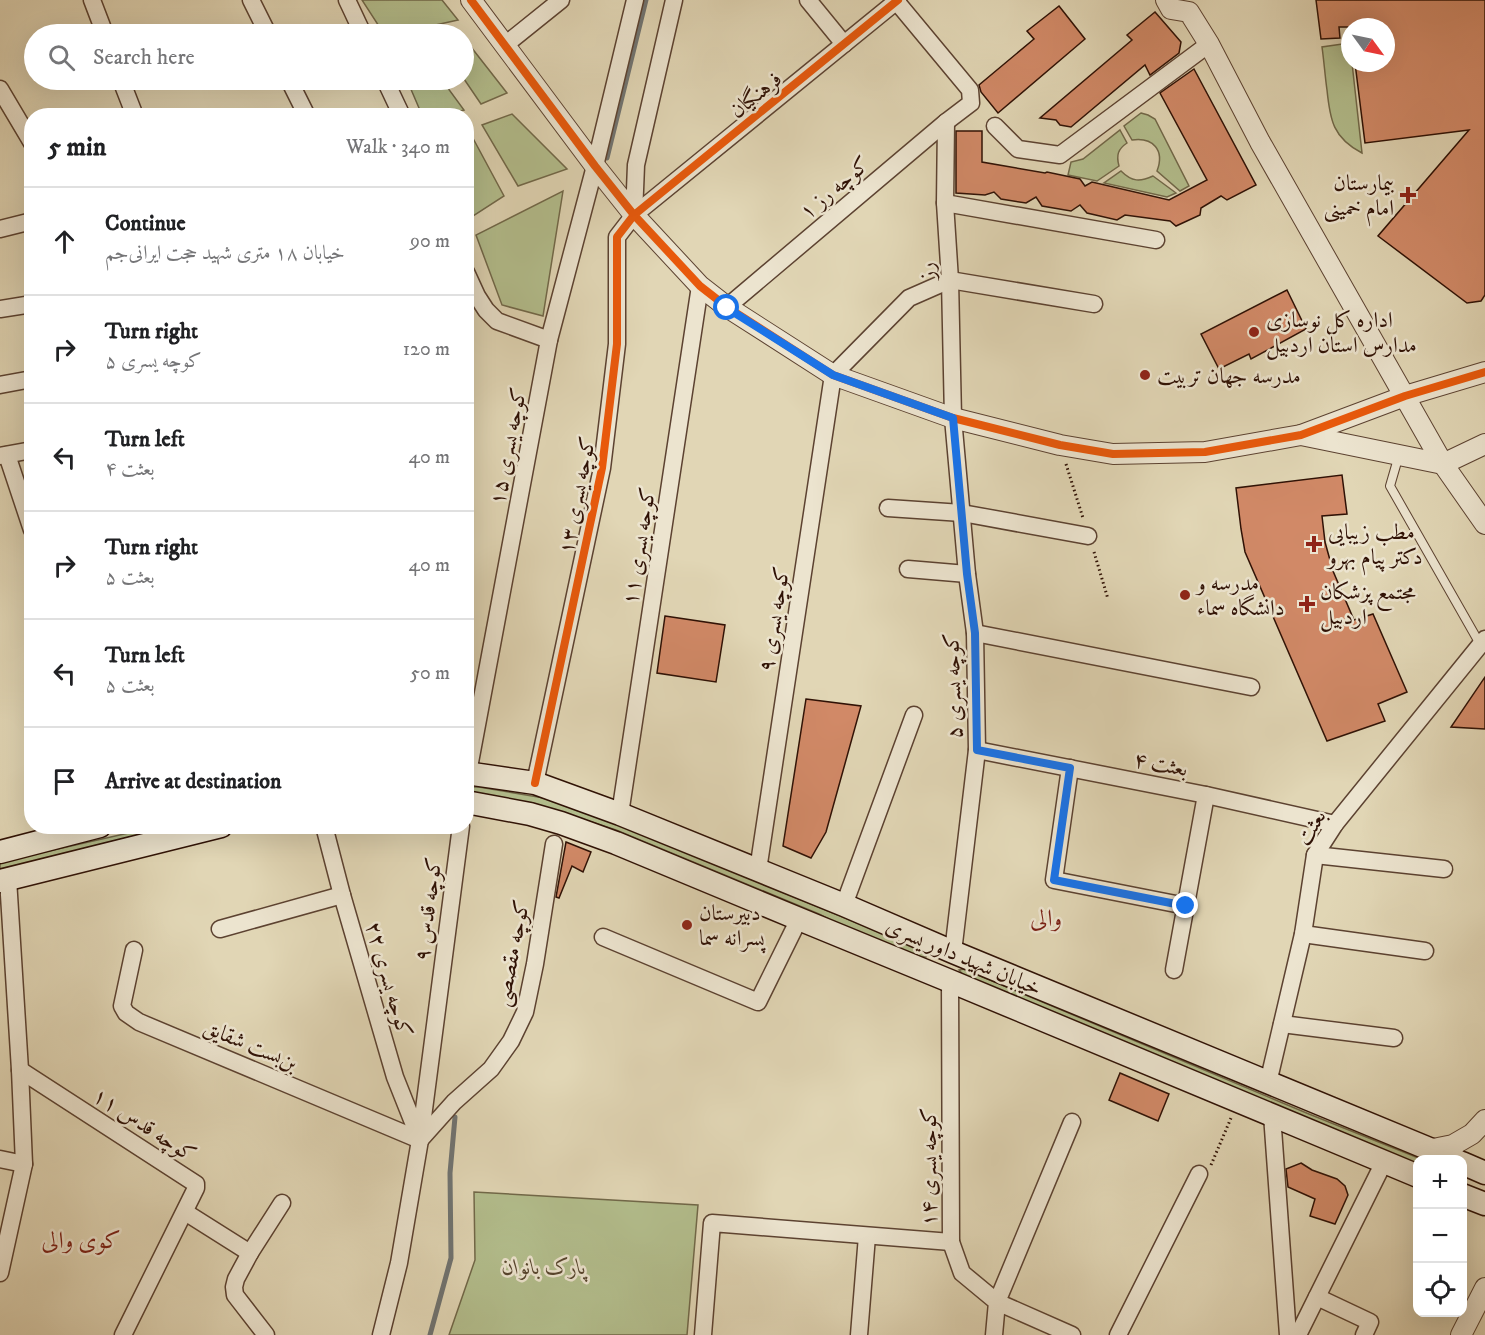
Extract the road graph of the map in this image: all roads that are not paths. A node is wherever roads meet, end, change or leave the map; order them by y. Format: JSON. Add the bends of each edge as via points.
{"nodes":[{"id":1,"x":92,"y":0,"type":"edge"},
{"id":2,"x":251,"y":0,"type":"edge"},
{"id":3,"x":347,"y":0,"type":"edge"},
{"id":4,"x":471,"y":0,"type":"edge"},
{"id":5,"x":561,"y":0,"type":"edge"},
{"id":6,"x":635,"y":0,"type":"edge"},
{"id":7,"x":674,"y":0,"type":"edge"},
{"id":8,"x":808,"y":0,"type":"edge"},
{"id":9,"x":1166,"y":0,"type":"edge"},
{"id":10,"x":897,"y":1,"type":"edge"},
{"id":11,"x":1191,"y":6,"type":"edge"},
{"id":12,"x":101,"y":24,"type":"edge"},
{"id":13,"x":263,"y":24,"type":"edge"},
{"id":14,"x":358,"y":24,"type":"edge"},
{"id":15,"x":844,"y":44,"type":"junction"},
{"id":16,"x":1209,"y":44,"type":"junction"},
{"id":17,"x":505,"y":45,"type":"junction"},
{"id":18,"x":0,"y":89,"type":"edge"},
{"id":19,"x":126,"y":90,"type":"edge"},
{"id":20,"x":295,"y":90,"type":"edge"},
{"id":21,"x":390,"y":90,"type":"edge"},
{"id":22,"x":132,"y":108,"type":"edge"},
{"id":23,"x":303,"y":108,"type":"edge"},
{"id":24,"x":398,"y":108,"type":"edge"},
{"id":25,"x":946,"y":122,"type":"junction"},
{"id":26,"x":995,"y":126,"type":"dead end"},
{"id":27,"x":24,"y":130,"type":"edge"},
{"id":28,"x":595,"y":166,"type":"junction"},
{"id":29,"x":945,"y":202,"type":"junction"},
{"id":30,"x":634,"y":215,"type":"junction"},
{"id":31,"x":24,"y":223,"type":"edge"},
{"id":32,"x":0,"y":229,"type":"edge"},
{"id":33,"x":1156,"y":240,"type":"dead end"},
{"id":34,"x":950,"y":280,"type":"junction"},
{"id":35,"x":700,"y":286,"type":"junction"},
{"id":36,"x":474,"y":289,"type":"edge"},
{"id":37,"x":1094,"y":304,"type":"dead end"},
{"id":38,"x":24,"y":305,"type":"edge"},
{"id":39,"x":727,"y":308,"type":"junction"},
{"id":40,"x":0,"y":309,"type":"edge"},
{"id":41,"x":549,"y":340,"type":"junction"},
{"id":42,"x":1485,"y":372,"type":"edge"},
{"id":43,"x":833,"y":375,"type":"junction"},
{"id":44,"x":24,"y":381,"type":"edge"},
{"id":45,"x":0,"y":385,"type":"edge"},
{"id":46,"x":1405,"y":396,"type":"junction"},
{"id":47,"x":953,"y":418,"type":"junction"},
{"id":48,"x":1300,"y":435,"type":"junction"},
{"id":49,"x":1485,"y":444,"type":"edge"},
{"id":50,"x":24,"y":452,"type":"edge"},
{"id":51,"x":1400,"y":455,"type":"junction"},
{"id":52,"x":3,"y":456,"type":"edge"},
{"id":53,"x":1443,"y":464,"type":"junction"},
{"id":54,"x":888,"y":508,"type":"dead end"},
{"id":55,"x":24,"y":510,"type":"edge"},
{"id":56,"x":962,"y":513,"type":"junction"},
{"id":57,"x":1485,"y":524,"type":"edge"},
{"id":58,"x":1088,"y":536,"type":"dead end"},
{"id":59,"x":908,"y":569,"type":"dead end"},
{"id":60,"x":967,"y":574,"type":"junction"},
{"id":61,"x":975,"y":633,"type":"junction"},
{"id":62,"x":1483,"y":642,"type":"edge"},
{"id":63,"x":1251,"y":687,"type":"dead end"},
{"id":64,"x":914,"y":715,"type":"dead end"},
{"id":65,"x":474,"y":740,"type":"edge"},
{"id":66,"x":977,"y":750,"type":"junction"},
{"id":67,"x":1070,"y":768,"type":"junction"},
{"id":68,"x":474,"y":778,"type":"edge"},
{"id":69,"x":535,"y":783,"type":"junction"},
{"id":70,"x":1206,"y":795,"type":"junction"},
{"id":71,"x":474,"y":804,"type":"edge"},
{"id":72,"x":620,"y":814,"type":"junction"},
{"id":73,"x":1335,"y":824,"type":"junction"},
{"id":74,"x":69,"y":834,"type":"edge"},
{"id":75,"x":189,"y":834,"type":"edge"},
{"id":76,"x":326,"y":834,"type":"edge"},
{"id":77,"x":460,"y":834,"type":"edge"},
{"id":78,"x":554,"y":844,"type":"dead end"},
{"id":79,"x":0,"y":852,"type":"edge"},
{"id":80,"x":1315,"y":855,"type":"junction"},
{"id":81,"x":1444,"y":869,"type":"dead end"},
{"id":82,"x":758,"y":870,"type":"junction"},
{"id":83,"x":4,"y":880,"type":"edge"},
{"id":84,"x":342,"y":895,"type":"junction"},
{"id":85,"x":844,"y":905,"type":"junction"},
{"id":86,"x":1186,"y":906,"type":"junction"},
{"id":87,"x":799,"y":919,"type":"junction"},
{"id":88,"x":220,"y":929,"type":"dead end"},
{"id":89,"x":1303,"y":934,"type":"junction"},
{"id":90,"x":603,"y":938,"type":"dead end"},
{"id":91,"x":135,"y":950,"type":"dead end"},
{"id":92,"x":1425,"y":951,"type":"dead end"},
{"id":93,"x":953,"y":952,"type":"junction"},
{"id":94,"x":1174,"y":970,"type":"dead end"},
{"id":95,"x":950,"y":981,"type":"junction"},
{"id":96,"x":1282,"y":1024,"type":"junction"},
{"id":97,"x":1394,"y":1038,"type":"dead end"},
{"id":98,"x":20,"y":1070,"type":"junction"},
{"id":99,"x":1268,"y":1083,"type":"junction"},
{"id":100,"x":1272,"y":1115,"type":"junction"},
{"id":101,"x":1485,"y":1120,"type":"edge"},
{"id":102,"x":1072,"y":1122,"type":"dead end"},
{"id":103,"x":420,"y":1140,"type":"junction"},
{"id":104,"x":1433,"y":1149,"type":"junction"},
{"id":105,"x":1445,"y":1155,"type":"edge"},
{"id":106,"x":0,"y":1159,"type":"edge"},
{"id":107,"x":1384,"y":1162,"type":"junction"},
{"id":108,"x":24,"y":1164,"type":"junction"},
{"id":109,"x":1467,"y":1165,"type":"edge"},
{"id":110,"x":1485,"y":1173,"type":"edge"},
{"id":111,"x":1199,"y":1174,"type":"road end"},
{"id":112,"x":1413,"y":1174,"type":"edge"},
{"id":113,"x":1467,"y":1197,"type":"edge"},
{"id":114,"x":282,"y":1203,"type":"dead end"},
{"id":115,"x":1485,"y":1204,"type":"edge"},
{"id":116,"x":185,"y":1212,"type":"junction"},
{"id":117,"x":867,"y":1236,"type":"junction"},
{"id":118,"x":951,"y":1242,"type":"junction"},
{"id":119,"x":250,"y":1253,"type":"junction"},
{"id":120,"x":0,"y":1273,"type":"edge"},
{"id":121,"x":1485,"y":1288,"type":"edge"},
{"id":122,"x":1317,"y":1297,"type":"junction"},
{"id":123,"x":997,"y":1302,"type":"junction"},
{"id":124,"x":123,"y":1335,"type":"edge"},
{"id":125,"x":266,"y":1335,"type":"edge"},
{"id":126,"x":381,"y":1335,"type":"edge"},
{"id":127,"x":703,"y":1335,"type":"edge"},
{"id":128,"x":859,"y":1335,"type":"edge"},
{"id":129,"x":994,"y":1335,"type":"edge"},
{"id":130,"x":1072,"y":1335,"type":"edge"},
{"id":131,"x":1118,"y":1335,"type":"edge"},
{"id":132,"x":1288,"y":1335,"type":"edge"},
{"id":133,"x":1298,"y":1335,"type":"edge"},
{"id":134,"x":1364,"y":1335,"type":"edge"},
{"id":135,"x":1461,"y":1335,"type":"edge"}],
"edges":[{"from":1,"to":12,"type":"street"},
{"from":2,"to":13,"type":"street"},
{"from":3,"to":14,"type":"street"},
{"from":4,"to":17,"type":"street"},
{"from":5,"to":17,"type":"street"},
{"from":6,"to":28,"type":"street","name":"کوچه یسری ۱۵"},
{"from":7,"to":30,"type":"street","via":[[636,165]]},
{"from":8,"to":15,"type":"street"},
{"from":9,"to":11,"type":"street","via":[[1172,9]]},
{"from":10,"to":15,"type":"street","name":"فرهنگیان"},
{"from":10,"to":25,"type":"street","name":"کوچه رز ۱","via":[[970,90],[971,103]]},
{"from":11,"to":16,"type":"street"},
{"from":15,"to":30,"type":"street","name":"فرهنگیان"},
{"from":16,"to":26,"type":"street","via":[[1060,155],[1018,149]]},
{"from":16,"to":46,"type":"street","via":[[1260,142]]},
{"from":17,"to":28,"type":"street"},
{"from":18,"to":27,"type":"street"},
{"from":19,"to":22,"type":"street"},
{"from":20,"to":23,"type":"street"},
{"from":21,"to":24,"type":"street"},
{"from":25,"to":29,"type":"street","name":"رز"},
{"from":25,"to":39,"type":"street","name":"کوچه رز ۱"},
{"from":28,"to":30,"type":"street"},
{"from":28,"to":41,"type":"street","name":"کوچه یسری ۱۵"},
{"from":29,"to":33,"type":"street"},
{"from":29,"to":34,"type":"street","name":"رز"},
{"from":30,"to":35,"type":"street"},
{"from":30,"to":69,"type":"street","name":"کوچه یسری ۱۳","via":[[617,237],[617,344],[602,468]]},
{"from":31,"to":32,"type":"street"},
{"from":34,"to":37,"type":"street"},
{"from":34,"to":43,"type":"street","via":[[909,298]]},
{"from":34,"to":47,"type":"street","name":"رز"},
{"from":35,"to":39,"type":"street"},
{"from":35,"to":72,"type":"street","name":"کوچه یسری ۱۱"},
{"from":36,"to":41,"type":"street","via":[[497,321]]},
{"from":38,"to":40,"type":"street"},
{"from":39,"to":43,"type":"street"},
{"from":41,"to":65,"type":"street","name":"کوچه یسری ۱۵"},
{"from":42,"to":46,"type":"street"},
{"from":43,"to":47,"type":"street"},
{"from":43,"to":82,"type":"street","name":"کوچه یسری ۹"},
{"from":44,"to":45,"type":"street"},
{"from":46,"to":48,"type":"street"},
{"from":46,"to":53,"type":"street"},
{"from":47,"to":48,"type":"street","via":[[1113,454],[1205,452]]},
{"from":47,"to":56,"type":"street","name":"کوچه یسری ۵"},
{"from":48,"to":51,"type":"street"},
{"from":49,"to":53,"type":"street"},
{"from":50,"to":52,"type":"street"},
{"from":51,"to":53,"type":"street"},
{"from":51,"to":62,"type":"lane","via":[[1390,486]]},
{"from":52,"to":55,"type":"street"},
{"from":53,"to":57,"type":"street"},
{"from":54,"to":56,"type":"street"},
{"from":56,"to":58,"type":"street"},
{"from":56,"to":60,"type":"street","name":"کوچه یسری ۵"},
{"from":59,"to":60,"type":"street"},
{"from":60,"to":61,"type":"street","name":"کوچه یسری ۵"},
{"from":61,"to":63,"type":"street"},
{"from":61,"to":66,"type":"street","name":"کوچه یسری ۵"},
{"from":62,"to":73,"type":"street","name":"بعثت"},
{"from":64,"to":85,"type":"street"},
{"from":66,"to":67,"type":"street","name":"بعثت ۴"},
{"from":66,"to":93,"type":"street","name":"کوچه یسری ۵"},
{"from":67,"to":70,"type":"street","name":"بعثت ۴"},
{"from":67,"to":86,"type":"street","via":[[1054,880]]},
{"from":68,"to":69,"type":"main road","name":"خیابان شهید داور یسری"},
{"from":69,"to":72,"type":"main road","name":"خیابان شهید داور یسری"},
{"from":70,"to":73,"type":"street","name":"بعثت ۴"},
{"from":70,"to":86,"type":"street"},
{"from":71,"to":87,"type":"main road","name":"خیابان شهید داور یسری","via":[[561,823]]},
{"from":72,"to":82,"type":"main road","name":"خیابان شهید داور یسری"},
{"from":73,"to":80,"type":"street","name":"بعثت"},
{"from":74,"to":79,"type":"main road"},
{"from":75,"to":83,"type":"main road"},
{"from":76,"to":84,"type":"street","name":"کوچه یسری ۲۲"},
{"from":77,"to":103,"type":"street","name":"کوچه قدس ۹"},
{"from":78,"to":103,"type":"street","name":"کوچه مقصصی","via":[[525,1012],[492,1069],[454,1102]]},
{"from":80,"to":81,"type":"street"},
{"from":80,"to":89,"type":"street","name":"بعثت"},
{"from":82,"to":85,"type":"main road","name":"خیابان شهید داور یسری"},
{"from":83,"to":98,"type":"street"},
{"from":84,"to":88,"type":"street"},
{"from":84,"to":103,"type":"street","name":"کوچه یسری ۲۲","via":[[395,1077]]},
{"from":85,"to":93,"type":"main road","name":"خیابان شهید داور یسری"},
{"from":86,"to":94,"type":"street"},
{"from":87,"to":90,"type":"street","via":[[758,1002]]},
{"from":87,"to":95,"type":"main road","name":"خیابان شهید داور یسری"},
{"from":89,"to":92,"type":"street"},
{"from":89,"to":96,"type":"street","name":"بعثت"},
{"from":91,"to":103,"type":"street","name":"بن‌بست شقایق","via":[[122,1006],[126,1013]]},
{"from":93,"to":95,"type":"main road"},
{"from":93,"to":99,"type":"main road","name":"خیابان شهید داور یسری"},
{"from":95,"to":100,"type":"main road","name":"خیابان شهید داور یسری"},
{"from":95,"to":118,"type":"street","name":"کوچه یسری ۱۴"},
{"from":96,"to":97,"type":"street"},
{"from":96,"to":99,"type":"street","name":"بعثت"},
{"from":98,"to":108,"type":"street"},
{"from":98,"to":116,"type":"street","name":"کوچه قدس ۱۱","via":[[196,1184]]},
{"from":99,"to":104,"type":"main road","name":"خیابان شهید داور یسری"},
{"from":100,"to":107,"type":"main road","name":"خیابان شهید داور یسری"},
{"from":100,"to":132,"type":"street"},
{"from":101,"to":104,"type":"street","via":[[1454,1145]]},
{"from":102,"to":123,"type":"street"},
{"from":103,"to":126,"type":"street","name":"کوچه قدس ۹","via":[[399,1263]]},
{"from":104,"to":105,"type":"main road","name":"خیابان شهید داور یسری"},
{"from":106,"to":108,"type":"street"},
{"from":107,"to":112,"type":"main road","name":"خیابان شهید داور یسری"},
{"from":107,"to":122,"type":"street"},
{"from":108,"to":120,"type":"street"},
{"from":109,"to":110,"type":"main road"},
{"from":111,"to":131,"type":"street"},
{"from":113,"to":115,"type":"main road"},
{"from":114,"to":119,"type":"street"},
{"from":116,"to":119,"type":"street"},
{"from":116,"to":124,"type":"street","name":"کوچه قدس ۱۱"},
{"from":117,"to":118,"type":"street"},
{"from":117,"to":127,"type":"street","via":[[712,1223]]},
{"from":117,"to":128,"type":"street"},
{"from":118,"to":123,"type":"street","name":"کوچه یسری ۱۴","via":[[962,1273]]},
{"from":119,"to":125,"type":"street","via":[[236,1279],[235,1295]]},
{"from":121,"to":135,"type":"street"},
{"from":122,"to":133,"type":"street"},
{"from":122,"to":134,"type":"street","via":[[1370,1322]]},
{"from":123,"to":129,"type":"street"},
{"from":123,"to":130,"type":"street","name":"کوچه یسری ۱۴"}]}
